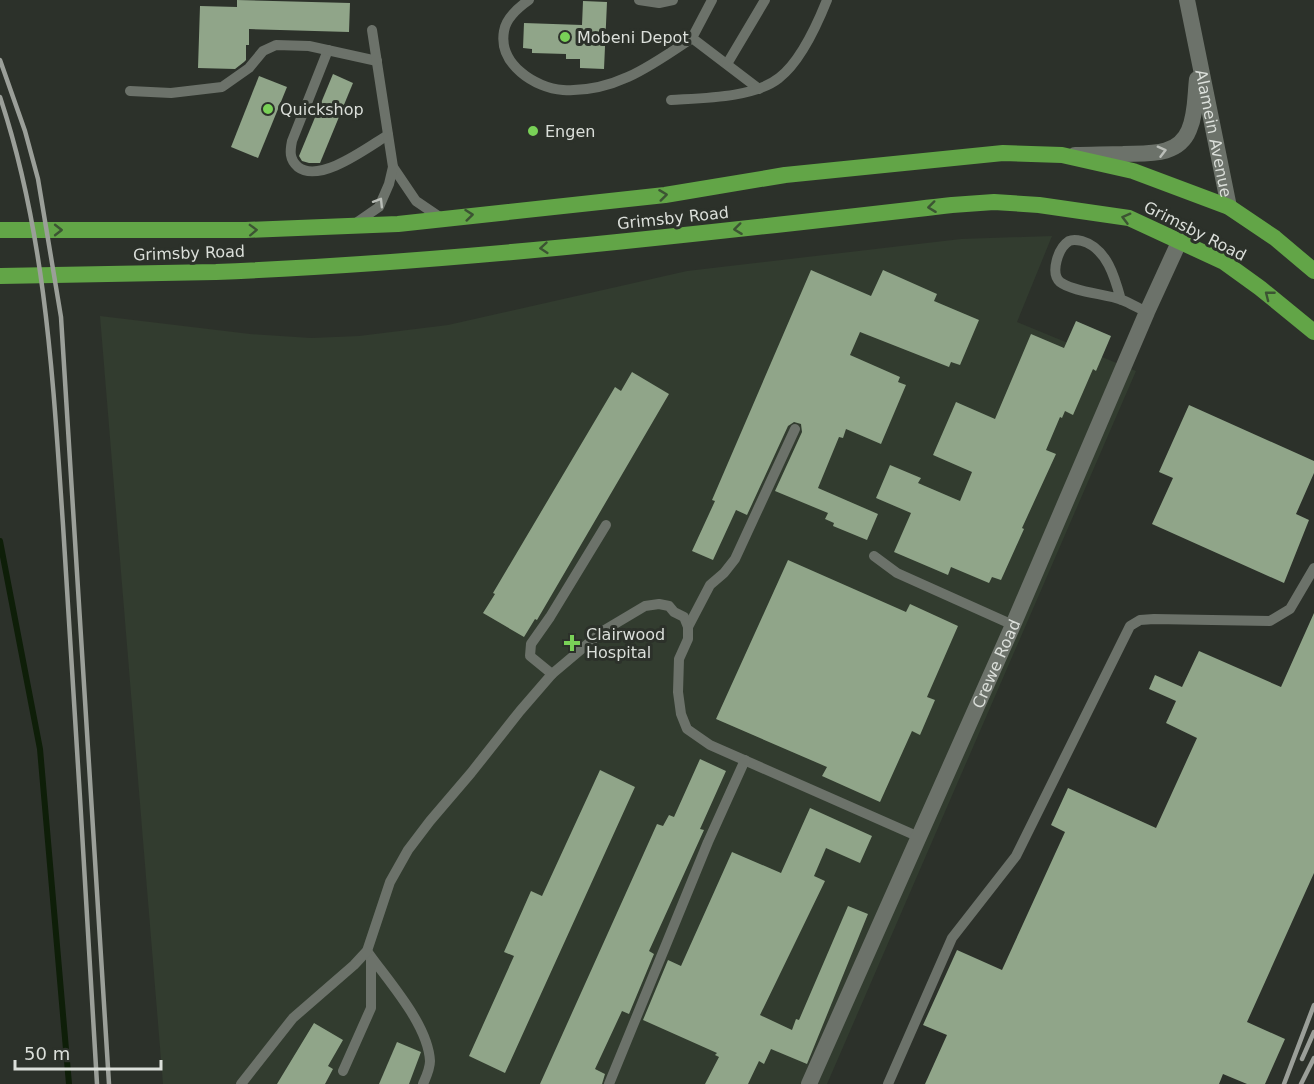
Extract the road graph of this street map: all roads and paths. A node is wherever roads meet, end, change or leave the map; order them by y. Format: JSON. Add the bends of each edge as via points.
{"nodes":[{"id":1,"x":529,"y":0,"type":"edge"},
{"id":2,"x":639,"y":0,"type":"edge"},
{"id":3,"x":673,"y":0,"type":"edge"},
{"id":4,"x":712,"y":0,"type":"edge"},
{"id":5,"x":765,"y":0,"type":"edge"},
{"id":6,"x":827,"y":0,"type":"edge"},
{"id":7,"x":1187,"y":0,"type":"edge"},
{"id":8,"x":372,"y":30,"type":"dead end"},
{"id":9,"x":692,"y":38,"type":"junction"},
{"id":10,"x":328,"y":50,"type":"junction"},
{"id":11,"x":377,"y":61,"type":"junction"},
{"id":12,"x":1198,"y":61,"type":"junction"},
{"id":13,"x":727,"y":64,"type":"junction"},
{"id":14,"x":759,"y":89,"type":"junction"},
{"id":15,"x":130,"y":91,"type":"dead end"},
{"id":16,"x":671,"y":100,"type":"dead end"},
{"id":17,"x":388,"y":135,"type":"junction"},
{"id":18,"x":1062,"y":155,"type":"junction"},
{"id":19,"x":393,"y":167,"type":"junction"},
{"id":20,"x":1229,"y":207,"type":"junction"},
{"id":21,"x":441,"y":218,"type":"junction"},
{"id":22,"x":351,"y":226,"type":"junction"},
{"id":23,"x":0,"y":231,"type":"edge"},
{"id":24,"x":1180,"y":240,"type":"junction"},
{"id":25,"x":1314,"y":271,"type":"edge"},
{"id":26,"x":0,"y":276,"type":"edge"},
{"id":27,"x":1121,"y":300,"type":"junction"},
{"id":28,"x":1147,"y":312,"type":"junction"},
{"id":29,"x":1314,"y":332,"type":"edge"},
{"id":30,"x":795,"y":429,"type":"dead end"},
{"id":31,"x":606,"y":525,"type":"dead end"},
{"id":32,"x":873,"y":556,"type":"dead end"},
{"id":33,"x":1314,"y":568,"type":"edge"},
{"id":34,"x":1014,"y":625,"type":"junction"},
{"id":35,"x":688,"y":627,"type":"junction"},
{"id":36,"x":552,"y":674,"type":"junction"},
{"id":37,"x":745,"y":760,"type":"junction"},
{"id":38,"x":919,"y":837,"type":"junction"},
{"id":39,"x":369,"y":954,"type":"junction"},
{"id":40,"x":343,"y":1071,"type":"dead end"},
{"id":41,"x":241,"y":1084,"type":"edge"},
{"id":42,"x":423,"y":1084,"type":"edge"},
{"id":43,"x":609,"y":1084,"type":"edge"},
{"id":44,"x":809,"y":1084,"type":"edge"},
{"id":45,"x":888,"y":1084,"type":"edge"}],
"edges":[{"from":1,"to":9,"type":"lane","via":[[514,11],[504,30],[504,44],[519,72],[542,86],[563,90],[597,87],[630,78]]},
{"from":2,"to":3,"type":"lane"},
{"from":4,"to":9,"type":"lane"},
{"from":5,"to":13,"type":"lane"},
{"from":6,"to":14,"type":"lane","via":[[815,28],[787,71]]},
{"from":7,"to":12,"type":"street","name":"Alamein Avenue"},
{"from":8,"to":11,"type":"lane"},
{"from":9,"to":13,"type":"lane"},
{"from":10,"to":11,"type":"lane"},
{"from":10,"to":15,"type":"lane","via":[[276,45],[263,51],[249,68],[222,87],[171,93]]},
{"from":10,"to":17,"type":"lane","via":[[292,141],[290,155],[294,163],[308,172],[324,171]]},
{"from":11,"to":17,"type":"lane"},
{"from":18,"to":12,"type":"street","name":"Alamein Avenue","one_way":true,"via":[[1154,153],[1179,144],[1192,120]]},
{"from":12,"to":20,"type":"street","name":"Alamein Avenue"},
{"from":13,"to":14,"type":"lane"},
{"from":14,"to":16,"type":"lane"},
{"from":17,"to":19,"type":"lane"},
{"from":18,"to":20,"type":"highway","name":"Grimsby Road","via":[[1133,171]]},
{"from":21,"to":18,"type":"highway","name":"Grimsby Road","one_way":true,"via":[[665,195],[926,160],[1003,153]]},
{"from":19,"to":21,"type":"lane","via":[[416,201]]},
{"from":22,"to":19,"type":"lane","one_way":true,"via":[[379,207]]},
{"from":20,"to":25,"type":"highway","name":"Grimsby Road"},
{"from":21,"to":22,"type":"highway","name":"Grimsby Road"},
{"from":23,"to":22,"type":"highway","name":"Grimsby Road","one_way":true},
{"from":24,"to":26,"type":"highway","name":"Grimsby Road","one_way":true,"via":[[1129,218],[994,202],[426,258],[216,272]]},
{"from":24,"to":28,"type":"street","name":"Crewe Road"},
{"from":29,"to":24,"type":"highway","name":"Grimsby Road","one_way":true,"via":[[1224,262]]},
{"from":27,"to":27,"type":"lane","via":[[1062,283],[1055,271],[1059,252],[1069,242],[1088,243],[1110,268]]},
{"from":27,"to":28,"type":"lane"},
{"from":28,"to":34,"type":"street","name":"Crewe Road"},
{"from":30,"to":35,"type":"lane","via":[[735,559],[710,585]]},
{"from":31,"to":36,"type":"lane","via":[[531,644],[530,656]]},
{"from":32,"to":34,"type":"lane","via":[[897,573]]},
{"from":33,"to":45,"type":"lane","via":[[1290,609],[1270,621],[1154,619],[1130,626],[1016,856],[952,938]]},
{"from":34,"to":38,"type":"street","name":"Crewe Road"},
{"from":35,"to":36,"type":"lane","via":[[684,617],[669,606],[645,606],[603,631]]},
{"from":35,"to":37,"type":"lane","via":[[688,639],[678,660],[678,692],[687,729],[710,745]]},
{"from":36,"to":39,"type":"lane","via":[[408,850],[390,882]]},
{"from":37,"to":38,"type":"lane"},
{"from":37,"to":43,"type":"lane"},
{"from":38,"to":44,"type":"street","name":"Crewe Road"},
{"from":39,"to":40,"type":"lane","via":[[372,1008]]},
{"from":39,"to":41,"type":"lane","via":[[294,1018]]},
{"from":39,"to":42,"type":"lane","via":[[414,1017],[426,1041],[430,1064]]}]}
